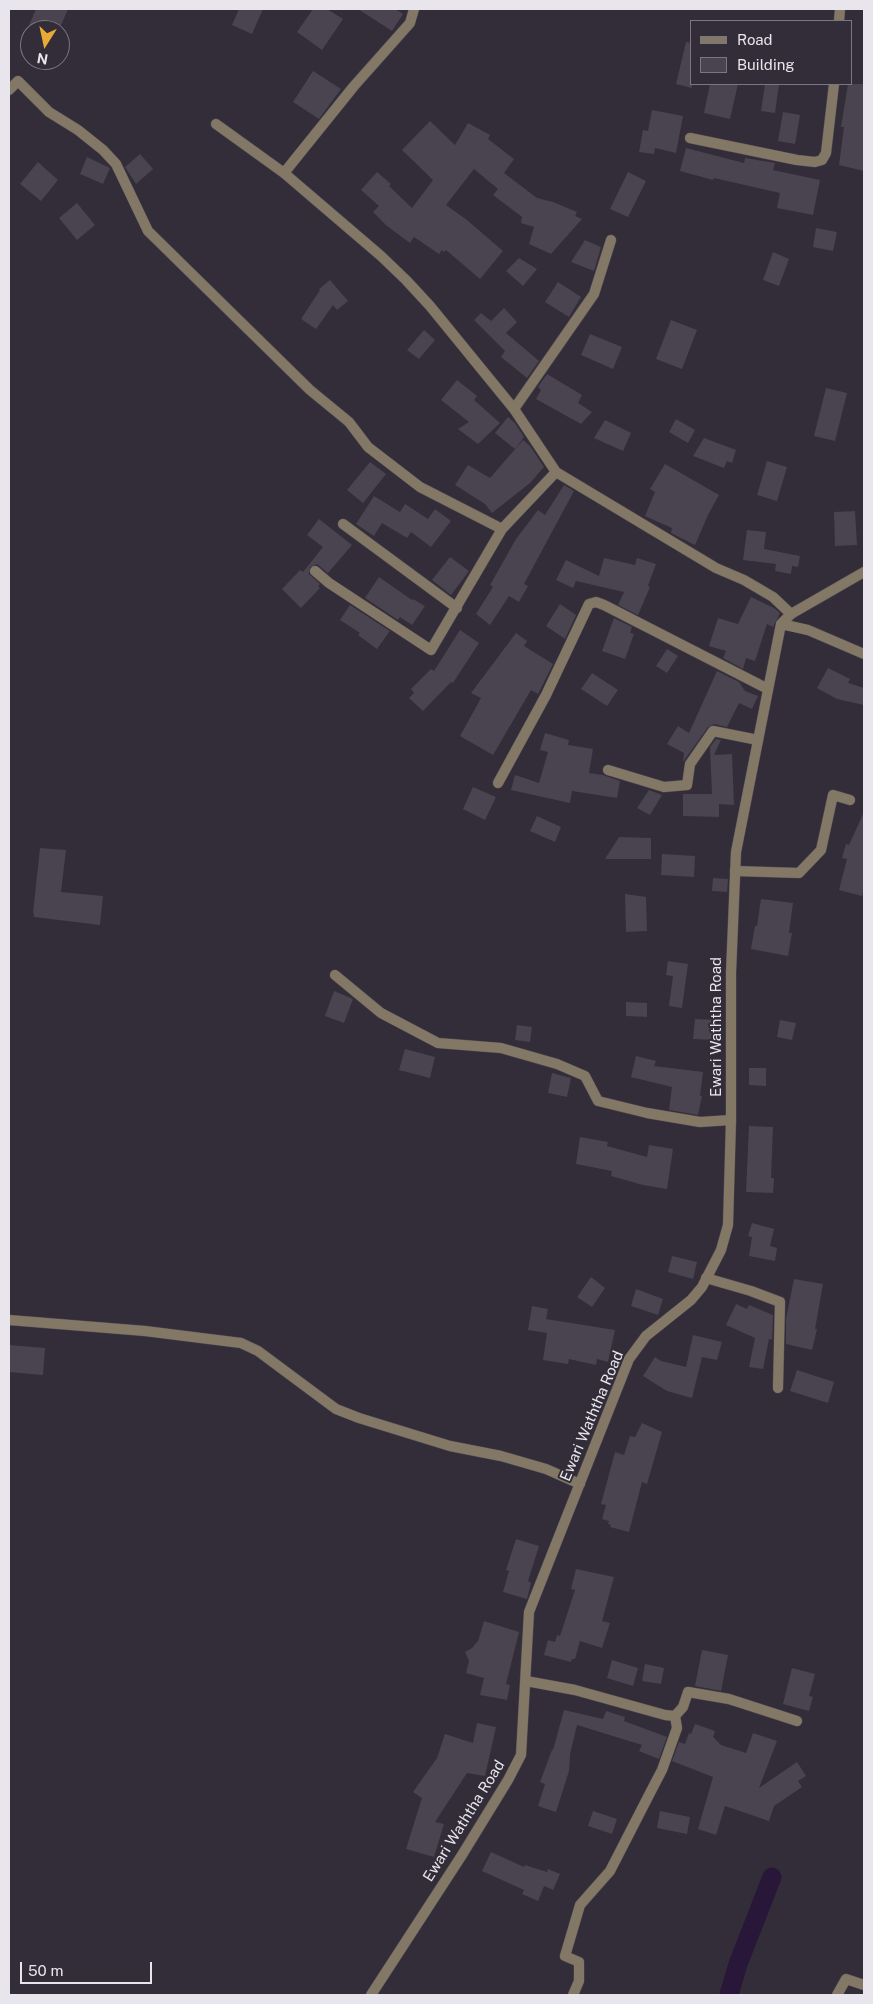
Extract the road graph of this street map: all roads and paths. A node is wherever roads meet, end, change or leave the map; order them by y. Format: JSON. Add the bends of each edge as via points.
{"nodes":[{"id":1,"x":414,"y":9,"type":"edge"},
{"id":2,"x":834,"y":85,"type":"edge"},
{"id":3,"x":9,"y":90,"type":"edge"},
{"id":4,"x":216,"y":124,"type":"dead end"},
{"id":5,"x":690,"y":138,"type":"dead end"},
{"id":6,"x":284,"y":173,"type":"junction"},
{"id":7,"x":611,"y":240,"type":"dead end"},
{"id":8,"x":514,"y":409,"type":"junction"},
{"id":9,"x":556,"y":472,"type":"junction"},
{"id":10,"x":343,"y":524,"type":"dead end"},
{"id":11,"x":502,"y":529,"type":"junction"},
{"id":12,"x":315,"y":572,"type":"dead end"},
{"id":13,"x":864,"y":572,"type":"edge"},
{"id":14,"x":457,"y":608,"type":"junction"},
{"id":15,"x":791,"y":614,"type":"junction"},
{"id":16,"x":781,"y":624,"type":"junction"},
{"id":17,"x":864,"y":654,"type":"edge"},
{"id":18,"x":768,"y":689,"type":"junction"},
{"id":19,"x":758,"y":740,"type":"junction"},
{"id":20,"x":608,"y":770,"type":"dead end"},
{"id":21,"x":498,"y":783,"type":"dead end"},
{"id":22,"x":850,"y":800,"type":"dead end"},
{"id":23,"x":735,"y":871,"type":"junction"},
{"id":24,"x":335,"y":975,"type":"dead end"},
{"id":25,"x":731,"y":1120,"type":"junction"},
{"id":26,"x":706,"y":1278,"type":"junction"},
{"id":27,"x":9,"y":1320,"type":"edge"},
{"id":28,"x":778,"y":1388,"type":"dead end"},
{"id":29,"x":580,"y":1484,"type":"junction"},
{"id":30,"x":526,"y":1681,"type":"junction"},
{"id":31,"x":675,"y":1716,"type":"junction"},
{"id":32,"x":798,"y":1721,"type":"dead end"},
{"id":33,"x":864,"y":1985,"type":"edge"},
{"id":34,"x":371,"y":1995,"type":"edge"},
{"id":35,"x":573,"y":1995,"type":"edge"},
{"id":36,"x":837,"y":1995,"type":"edge"}],
"edges":[{"from":1,"to":6,"type":"street","via":[[410,23]]},
{"from":2,"to":5,"type":"street","via":[[826,153],[822,160],[797,160]]},
{"from":3,"to":11,"type":"street","via":[[18,81],[49,112],[103,150],[116,164],[148,231],[310,390],[349,422],[368,447],[420,488]]},
{"from":4,"to":6,"type":"street"},
{"from":6,"to":8,"type":"street","via":[[406,280]]},
{"from":7,"to":8,"type":"street","via":[[594,294]]},
{"from":8,"to":9,"type":"street"},
{"from":9,"to":11,"type":"street"},
{"from":9,"to":15,"type":"street","via":[[716,568],[773,597]]},
{"from":10,"to":14,"type":"street"},
{"from":11,"to":14,"type":"street"},
{"from":12,"to":14,"type":"street","via":[[431,650]]},
{"from":13,"to":15,"type":"street"},
{"from":15,"to":16,"type":"street"},
{"from":16,"to":17,"type":"street","via":[[808,630]]},
{"from":16,"to":18,"type":"street","name":"Ewari Waththa Road"},
{"from":18,"to":19,"type":"street","name":"Ewari Waththa Road"},
{"from":18,"to":21,"type":"street","via":[[604,605],[589,604],[546,696]]},
{"from":19,"to":20,"type":"street","via":[[713,731],[690,764],[687,785],[664,787]]},
{"from":19,"to":23,"type":"street","name":"Ewari Waththa Road"},
{"from":22,"to":23,"type":"street","via":[[833,795],[821,850],[799,873]]},
{"from":23,"to":25,"type":"street","name":"Ewari Waththa Road"},
{"from":24,"to":25,"type":"street","via":[[381,1013],[438,1043],[501,1048],[557,1064],[585,1076],[598,1101],[700,1122]]},
{"from":25,"to":26,"type":"street","name":"Ewari Waththa Road","via":[[728,1224]]},
{"from":26,"to":28,"type":"street","via":[[780,1302]]},
{"from":26,"to":29,"type":"street","name":"Ewari Waththa Road","via":[[691,1300],[646,1336],[628,1360]]},
{"from":27,"to":29,"type":"street","via":[[145,1330],[241,1343],[258,1350],[336,1409],[450,1446],[546,1469]]},
{"from":29,"to":30,"type":"street","name":"Ewari Waththa Road","via":[[529,1612]]},
{"from":30,"to":31,"type":"street"},
{"from":30,"to":34,"type":"street","name":"Ewari Waththa Road","via":[[521,1755],[467,1847]]},
{"from":31,"to":32,"type":"street","via":[[688,1692],[729,1699]]},
{"from":31,"to":35,"type":"street","via":[[677,1728],[662,1770],[610,1871],[580,1905],[565,1956],[579,1962],[579,1981]]},
{"from":33,"to":36,"type":"street","via":[[846,1979]]}]}
